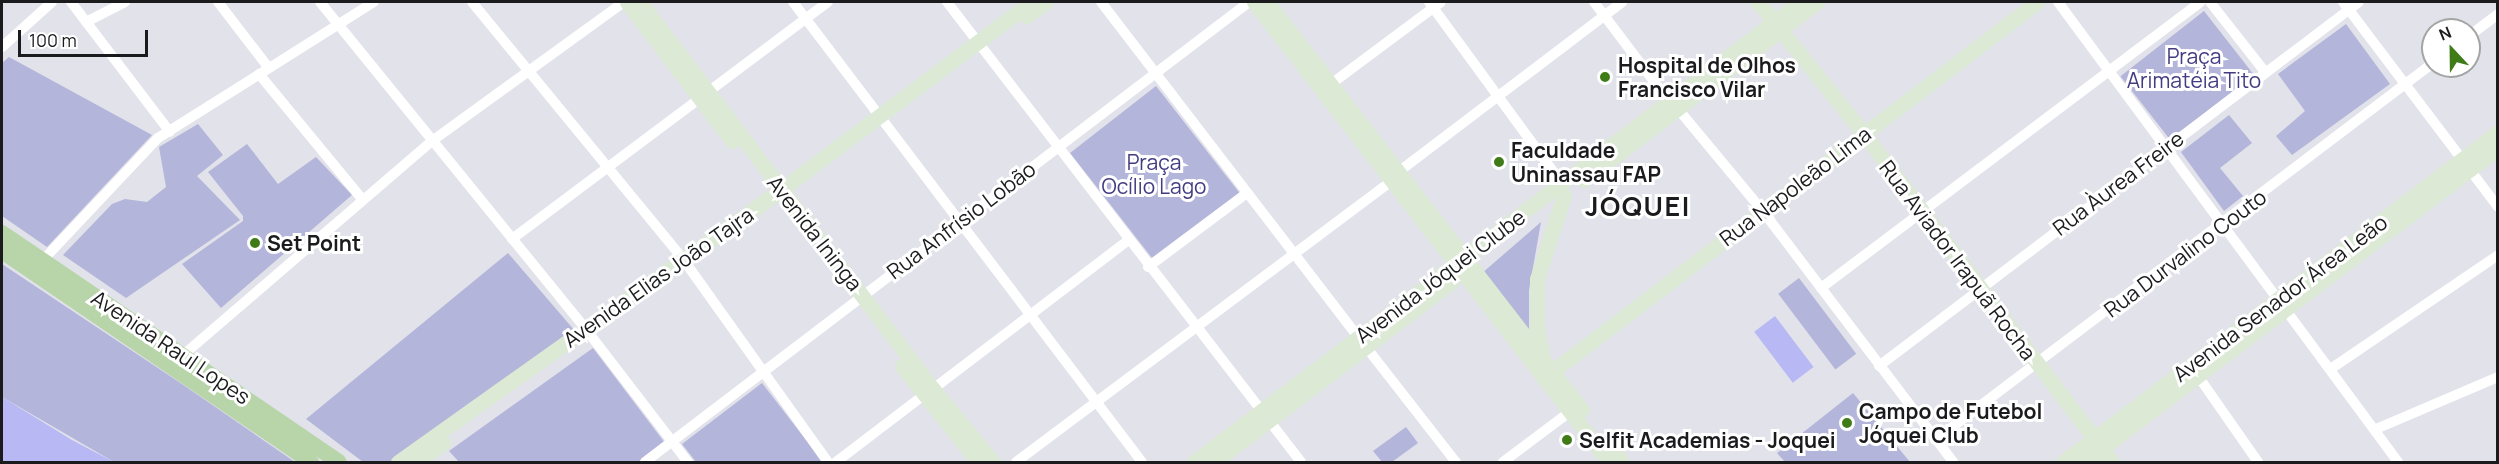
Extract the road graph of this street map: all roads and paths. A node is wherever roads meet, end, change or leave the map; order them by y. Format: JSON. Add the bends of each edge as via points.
{"nodes":[{"id":1,"x":52,"y":2,"type":"edge"},
{"id":2,"x":71,"y":2,"type":"edge"},
{"id":3,"x":125,"y":2,"type":"edge"},
{"id":4,"x":218,"y":2,"type":"edge"},
{"id":5,"x":320,"y":2,"type":"edge"},
{"id":6,"x":374,"y":2,"type":"edge"},
{"id":7,"x":472,"y":2,"type":"edge"},
{"id":8,"x":625,"y":2,"type":"edge"},
{"id":9,"x":640,"y":2,"type":"edge"},
{"id":10,"x":792,"y":2,"type":"edge"},
{"id":11,"x":828,"y":2,"type":"edge"},
{"id":12,"x":947,"y":2,"type":"edge"},
{"id":13,"x":1031,"y":2,"type":"edge"},
{"id":14,"x":1046,"y":2,"type":"edge"},
{"id":15,"x":1101,"y":2,"type":"edge"},
{"id":16,"x":1249,"y":2,"type":"edge"},
{"id":17,"x":1254,"y":2,"type":"edge"},
{"id":18,"x":1267,"y":2,"type":"edge"},
{"id":19,"x":1594,"y":2,"type":"edge"},
{"id":20,"x":1622,"y":2,"type":"edge"},
{"id":21,"x":1758,"y":2,"type":"edge"},
{"id":22,"x":1800,"y":2,"type":"edge"},
{"id":23,"x":1817,"y":2,"type":"edge"},
{"id":24,"x":2037,"y":2,"type":"edge"},
{"id":25,"x":2058,"y":2,"type":"edge"},
{"id":26,"x":2200,"y":2,"type":"edge"},
{"id":27,"x":2210,"y":2,"type":"edge"},
{"id":28,"x":2359,"y":2,"type":"edge"},
{"id":29,"x":1434,"y":4,"type":"edge"},
{"id":30,"x":2346,"y":5,"type":"edge"},
{"id":31,"x":2498,"y":14,"type":"edge"},
{"id":32,"x":1605,"y":15,"type":"junction"},
{"id":33,"x":805,"y":19,"type":"junction"},
{"id":34,"x":86,"y":22,"type":"junction"},
{"id":35,"x":337,"y":24,"type":"junction"},
{"id":36,"x":1777,"y":25,"type":"junction"},
{"id":37,"x":2481,"y":27,"type":"edge"},
{"id":38,"x":2,"y":45,"type":"edge"},
{"id":39,"x":979,"y":46,"type":"junction"},
{"id":40,"x":268,"y":67,"type":"junction"},
{"id":41,"x":2106,"y":70,"type":"junction"},
{"id":42,"x":1154,"y":71,"type":"junction"},
{"id":43,"x":526,"y":72,"type":"junction"},
{"id":44,"x":2265,"y":72,"type":"junction"},
{"id":45,"x":2421,"y":72,"type":"edge"},
{"id":46,"x":259,"y":74,"type":"junction"},
{"id":47,"x":2407,"y":83,"type":"junction"},
{"id":48,"x":1331,"y":84,"type":"junction"},
{"id":49,"x":704,"y":95,"type":"junction"},
{"id":50,"x":1497,"y":97,"type":"junction"},
{"id":51,"x":1673,"y":105,"type":"junction"},
{"id":52,"x":882,"y":121,"type":"junction"},
{"id":53,"x":170,"y":132,"type":"junction"},
{"id":54,"x":2498,"y":132,"type":"edge"},
{"id":55,"x":1864,"y":134,"type":"junction"},
{"id":56,"x":432,"y":141,"type":"junction"},
{"id":57,"x":1056,"y":147,"type":"junction"},
{"id":58,"x":2165,"y":148,"type":"junction"},
{"id":59,"x":2498,"y":148,"type":"edge"},
{"id":60,"x":2466,"y":164,"type":"junction"},
{"id":61,"x":606,"y":169,"type":"junction"},
{"id":62,"x":1394,"y":177,"type":"junction"},
{"id":63,"x":1563,"y":189,"type":"junction"},
{"id":64,"x":1247,"y":193,"type":"junction"},
{"id":65,"x":780,"y":196,"type":"junction"},
{"id":66,"x":362,"y":199,"type":"junction"},
{"id":67,"x":2498,"y":207,"type":"edge"},
{"id":68,"x":1762,"y":210,"type":"junction"},
{"id":69,"x":1921,"y":212,"type":"junction"},
{"id":70,"x":959,"y":221,"type":"junction"},
{"id":71,"x":2224,"y":223,"type":"junction"},
{"id":72,"x":2,"y":233,"type":"edge"},
{"id":73,"x":512,"y":239,"type":"junction"},
{"id":74,"x":1127,"y":241,"type":"junction"},
{"id":75,"x":2,"y":251,"type":"edge"},
{"id":76,"x":1293,"y":254,"type":"junction"},
{"id":77,"x":2498,"y":255,"type":"edge"},
{"id":78,"x":43,"y":260,"type":"junction"},
{"id":79,"x":686,"y":263,"type":"junction"},
{"id":80,"x":1148,"y":267,"type":"junction"},
{"id":81,"x":1463,"y":267,"type":"junction"},
{"id":82,"x":1821,"y":288,"type":"junction"},
{"id":83,"x":1979,"y":288,"type":"junction"},
{"id":84,"x":858,"y":298,"type":"junction"},
{"id":85,"x":2283,"y":303,"type":"junction"},
{"id":86,"x":1028,"y":316,"type":"junction"},
{"id":87,"x":1196,"y":328,"type":"junction"},
{"id":88,"x":588,"y":332,"type":"junction"},
{"id":89,"x":1362,"y":342,"type":"junction"},
{"id":90,"x":182,"y":356,"type":"junction"},
{"id":91,"x":1549,"y":365,"type":"junction"},
{"id":92,"x":2037,"y":365,"type":"junction"},
{"id":93,"x":1879,"y":366,"type":"junction"},
{"id":94,"x":2332,"y":368,"type":"junction"},
{"id":95,"x":763,"y":371,"type":"junction"},
{"id":96,"x":2198,"y":376,"type":"junction"},
{"id":97,"x":2498,"y":377,"type":"edge"},
{"id":98,"x":928,"y":392,"type":"junction"},
{"id":99,"x":1096,"y":401,"type":"junction"},
{"id":100,"x":1571,"y":411,"type":"junction"},
{"id":101,"x":1265,"y":415,"type":"junction"},
{"id":102,"x":2376,"y":429,"type":"junction"},
{"id":103,"x":1935,"y":440,"type":"junction"},
{"id":104,"x":671,"y":442,"type":"junction"},
{"id":105,"x":2099,"y":443,"type":"junction"},
{"id":106,"x":311,"y":462,"type":"edge"},
{"id":107,"x":339,"y":462,"type":"edge"},
{"id":108,"x":398,"y":462,"type":"edge"},
{"id":109,"x":416,"y":462,"type":"edge"},
{"id":110,"x":645,"y":462,"type":"edge"},
{"id":111,"x":688,"y":462,"type":"edge"},
{"id":112,"x":828,"y":462,"type":"edge"},
{"id":113,"x":836,"y":462,"type":"edge"},
{"id":114,"x":978,"y":462,"type":"edge"},
{"id":115,"x":993,"y":462,"type":"edge"},
{"id":116,"x":1016,"y":462,"type":"edge"},
{"id":117,"x":1142,"y":462,"type":"edge"},
{"id":118,"x":1194,"y":462,"type":"edge"},
{"id":119,"x":1214,"y":462,"type":"edge"},
{"id":120,"x":1301,"y":462,"type":"edge"},
{"id":121,"x":1456,"y":462,"type":"edge"},
{"id":122,"x":1503,"y":462,"type":"edge"},
{"id":123,"x":1609,"y":462,"type":"edge"},
{"id":124,"x":1623,"y":462,"type":"edge"},
{"id":125,"x":1953,"y":462,"type":"edge"},
{"id":126,"x":2063,"y":462,"type":"edge"},
{"id":127,"x":2084,"y":462,"type":"edge"},
{"id":128,"x":2112,"y":462,"type":"edge"},
{"id":129,"x":2258,"y":462,"type":"edge"},
{"id":130,"x":2398,"y":462,"type":"edge"}],
"edges":[{"from":1,"to":38,"type":"street"},
{"from":2,"to":34,"type":"street"},
{"from":3,"to":34,"type":"street"},
{"from":4,"to":40,"type":"street"},
{"from":5,"to":35,"type":"street"},
{"from":6,"to":35,"type":"street"},
{"from":7,"to":43,"type":"street"},
{"from":8,"to":43,"type":"street"},
{"from":8,"to":49,"type":"street","name":"Avenida Ininga"},
{"from":9,"to":49,"type":"street","name":"Avenida Ininga"},
{"from":10,"to":33,"type":"street"},
{"from":11,"to":33,"type":"street"},
{"from":12,"to":39,"type":"street"},
{"from":13,"to":39,"type":"street","name":"Avenida Elias João Tajra"},
{"from":14,"to":39,"type":"street","name":"Avenida Elias João Tajra"},
{"from":15,"to":42,"type":"street"},
{"from":16,"to":42,"type":"street","name":"Rua Anfrísio Lobão"},
{"from":17,"to":62,"type":"street"},
{"from":18,"to":48,"type":"street"},
{"from":19,"to":32,"type":"street"},
{"from":20,"to":32,"type":"street"},
{"from":21,"to":36,"type":"street","name":"Rua Aviador Irapuã Rocha"},
{"from":22,"to":36,"type":"street","name":"Avenida Jóquei Clube"},
{"from":23,"to":36,"type":"street","name":"Avenida Jóquei Clube"},
{"from":24,"to":55,"type":"street","name":"Rua Napoleão Lima"},
{"from":25,"to":41,"type":"street"},
{"from":26,"to":41,"type":"street"},
{"from":27,"to":44,"type":"street"},
{"from":28,"to":30,"type":"street","name":"Rua Àurea Freire"},
{"from":29,"to":48,"type":"street"},
{"from":29,"to":50,"type":"street"},
{"from":30,"to":44,"type":"street","name":"Rua Àurea Freire"},
{"from":30,"to":47,"type":"street"},
{"from":31,"to":37,"type":"street"},
{"from":32,"to":50,"type":"street"},
{"from":32,"to":51,"type":"street"},
{"from":33,"to":49,"type":"street"},
{"from":33,"to":52,"type":"street"},
{"from":34,"to":53,"type":"street"},
{"from":35,"to":40,"type":"street"},
{"from":35,"to":56,"type":"street"},
{"from":36,"to":51,"type":"street","name":"Avenida Jóquei Clube"},
{"from":36,"to":55,"type":"street","name":"Rua Aviador Irapuã Rocha"},
{"from":39,"to":52,"type":"street","name":"Avenida Elias João Tajra"},
{"from":39,"to":57,"type":"street"},
{"from":40,"to":46,"type":"street"},
{"from":41,"to":58,"type":"street"},
{"from":41,"to":69,"type":"street"},
{"from":42,"to":57,"type":"street","name":"Rua Anfrísio Lobão"},
{"from":42,"to":64,"type":"street"},
{"from":43,"to":56,"type":"street"},
{"from":43,"to":61,"type":"street"},
{"from":44,"to":58,"type":"street","name":"Rua Àurea Freire"},
{"from":45,"to":47,"type":"street","name":"Rua Durvalino Couto"},
{"from":46,"to":53,"type":"street"},
{"from":46,"to":66,"type":"street"},
{"from":47,"to":60,"type":"street"},
{"from":47,"to":71,"type":"street","name":"Rua Durvalino Couto"},
{"from":48,"to":62,"type":"street"},
{"from":49,"to":61,"type":"street"},
{"from":49,"to":65,"type":"street","name":"Avenida Ininga"},
{"from":50,"to":62,"type":"street"},
{"from":50,"to":63,"type":"street"},
{"from":51,"to":63,"type":"street","name":"Avenida Jóquei Clube"},
{"from":51,"to":68,"type":"street"},
{"from":52,"to":65,"type":"street","name":"Avenida Elias João Tajra"},
{"from":52,"to":70,"type":"street"},
{"from":53,"to":78,"type":"street","via":[[148,147]]},
{"from":54,"to":60,"type":"street","name":"Avenida Senador Área Leão"},
{"from":55,"to":68,"type":"street","name":"Rua Napoleão Lima"},
{"from":55,"to":69,"type":"street","name":"Rua Aviador Irapuã Rocha"},
{"from":56,"to":66,"type":"street"},
{"from":56,"to":73,"type":"street"},
{"from":57,"to":70,"type":"street","name":"Rua Anfrísio Lobão"},
{"from":57,"to":74,"type":"street"},
{"from":58,"to":71,"type":"street"},
{"from":58,"to":83,"type":"street","name":"Rua Àurea Freire"},
{"from":59,"to":60,"type":"street","name":"Avenida Senador Área Leão"},
{"from":60,"to":67,"type":"street"},
{"from":60,"to":85,"type":"street","name":"Avenida Senador Área Leão"},
{"from":61,"to":73,"type":"street"},
{"from":61,"to":79,"type":"street"},
{"from":62,"to":76,"type":"street"},
{"from":62,"to":81,"type":"street"},
{"from":63,"to":81,"type":"street","name":"Avenida Jóquei Clube"},
{"from":63,"to":91,"type":"street","via":[[1537,279],[1537,328]]},
{"from":64,"to":76,"type":"street"},
{"from":64,"to":80,"type":"street"},
{"from":65,"to":79,"type":"street","name":"Avenida Elias João Tajra"},
{"from":65,"to":84,"type":"street","name":"Avenida Ininga"},
{"from":66,"to":90,"type":"street"},
{"from":68,"to":82,"type":"street"},
{"from":68,"to":91,"type":"street","name":"Rua Napoleão Lima"},
{"from":69,"to":82,"type":"street"},
{"from":69,"to":83,"type":"street","name":"Rua Aviador Irapuã Rocha"},
{"from":70,"to":84,"type":"street","name":"Rua Anfrísio Lobão"},
{"from":70,"to":86,"type":"street"},
{"from":71,"to":85,"type":"street"},
{"from":71,"to":92,"type":"street","name":"Rua Durvalino Couto"},
{"from":72,"to":78,"type":"main road","name":"Avenida Raul Lopes"},
{"from":73,"to":88,"type":"street"},
{"from":74,"to":80,"type":"street"},
{"from":74,"to":86,"type":"street"},
{"from":75,"to":106,"type":"main road","name":"Avenida Raul Lopes"},
{"from":76,"to":87,"type":"street"},
{"from":76,"to":89,"type":"street"},
{"from":77,"to":94,"type":"street"},
{"from":78,"to":90,"type":"main road","name":"Avenida Raul Lopes"},
{"from":79,"to":88,"type":"street","name":"Avenida Elias João Tajra"},
{"from":79,"to":95,"type":"street"},
{"from":80,"to":87,"type":"street"},
{"from":81,"to":89,"type":"street","name":"Avenida Jóquei Clube"},
{"from":81,"to":91,"type":"street"},
{"from":81,"to":100,"type":"street"},
{"from":82,"to":93,"type":"street"},
{"from":83,"to":92,"type":"street","name":"Rua Aviador Irapuã Rocha"},
{"from":83,"to":93,"type":"street","name":"Rua Àurea Freire"},
{"from":84,"to":95,"type":"street","name":"Rua Anfrísio Lobão"},
{"from":84,"to":98,"type":"street","name":"Avenida Ininga"},
{"from":85,"to":94,"type":"street"},
{"from":85,"to":96,"type":"street","name":"Avenida Senador Área Leão"},
{"from":85,"to":105,"type":"street","name":"Avenida Senador Área Leão"},
{"from":86,"to":98,"type":"street"},
{"from":86,"to":99,"type":"street"},
{"from":87,"to":99,"type":"street"},
{"from":87,"to":101,"type":"street"},
{"from":88,"to":104,"type":"street"},
{"from":88,"to":108,"type":"street","name":"Avenida Elias João Tajra"},
{"from":88,"to":109,"type":"street","name":"Avenida Elias João Tajra"},
{"from":89,"to":101,"type":"street","name":"Avenida Jóquei Clube"},
{"from":89,"to":121,"type":"street"},
{"from":90,"to":107,"type":"main road","name":"Avenida Raul Lopes"},
{"from":91,"to":124,"type":"street"},
{"from":92,"to":103,"type":"street","name":"Rua Durvalino Couto"},
{"from":92,"to":105,"type":"street","name":"Rua Aviador Irapuã Rocha"},
{"from":93,"to":103,"type":"street"},
{"from":94,"to":102,"type":"street"},
{"from":95,"to":104,"type":"street","name":"Rua Anfrísio Lobão"},
{"from":95,"to":112,"type":"street"},
{"from":96,"to":105,"type":"street","name":"Avenida Senador Área Leão"},
{"from":96,"to":129,"type":"street"},
{"from":97,"to":102,"type":"street"},
{"from":98,"to":113,"type":"street"},
{"from":98,"to":114,"type":"street","name":"Avenida Ininga"},
{"from":98,"to":115,"type":"street","name":"Avenida Ininga"},
{"from":99,"to":116,"type":"street"},
{"from":99,"to":117,"type":"street"},
{"from":100,"to":122,"type":"street"},
{"from":100,"to":123,"type":"street"},
{"from":101,"to":118,"type":"street","name":"Avenida Jóquei Clube"},
{"from":101,"to":119,"type":"street","name":"Avenida Jóquei Clube"},
{"from":101,"to":120,"type":"street"},
{"from":102,"to":130,"type":"street"},
{"from":103,"to":125,"type":"street"},
{"from":104,"to":110,"type":"street","name":"Rua Anfrísio Lobão"},
{"from":104,"to":111,"type":"street"},
{"from":105,"to":126,"type":"street","name":"Avenida Senador Área Leão"},
{"from":105,"to":127,"type":"street","name":"Avenida Senador Área Leão"},
{"from":105,"to":128,"type":"street","name":"Rua Aviador Irapuã Rocha"}]}
